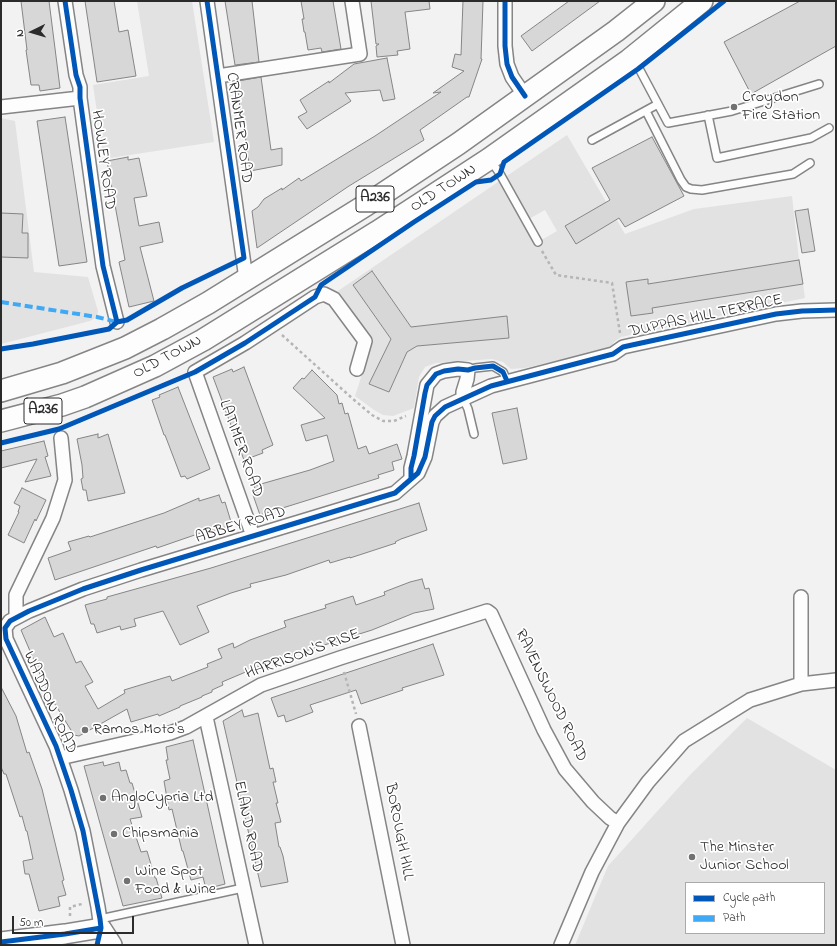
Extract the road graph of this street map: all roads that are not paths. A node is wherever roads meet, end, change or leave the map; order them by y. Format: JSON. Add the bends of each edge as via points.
{"nodes":[{"id":1,"x":65,"y":1,"type":"edge"},
{"id":2,"x":207,"y":1,"type":"edge"},
{"id":3,"x":352,"y":1,"type":"edge"},
{"id":4,"x":505,"y":1,"type":"edge"},
{"id":5,"x":654,"y":1,"type":"edge"},
{"id":6,"x":702,"y":1,"type":"edge"},
{"id":7,"x":633,"y":57,"type":"junction"},
{"id":8,"x":218,"y":76,"type":"junction"},
{"id":9,"x":819,"y":84,"type":"dead end"},
{"id":10,"x":524,"y":96,"type":"junction"},
{"id":11,"x":80,"y":98,"type":"junction"},
{"id":12,"x":658,"y":104,"type":"junction"},
{"id":13,"x":1,"y":107,"type":"edge"},
{"id":14,"x":646,"y":111,"type":"junction"},
{"id":15,"x":708,"y":115,"type":"junction"},
{"id":16,"x":829,"y":128,"type":"dead end"},
{"id":17,"x":592,"y":140,"type":"dead end"},
{"id":18,"x":489,"y":159,"type":"junction"},
{"id":19,"x":810,"y":163,"type":"dead end"},
{"id":20,"x":538,"y":242,"type":"road end"},
{"id":21,"x":246,"y":279,"type":"junction"},
{"id":22,"x":836,"y":310,"type":"edge"},
{"id":23,"x":117,"y":322,"type":"dead end"},
{"id":24,"x":357,"y":369,"type":"dead end"},
{"id":25,"x":468,"y":370,"type":"junction"},
{"id":26,"x":507,"y":381,"type":"junction"},
{"id":27,"x":1,"y":391,"type":"edge"},
{"id":28,"x":463,"y":398,"type":"junction"},
{"id":29,"x":1,"y":421,"type":"edge"},
{"id":30,"x":432,"y":422,"type":"joint"},
{"id":31,"x":474,"y":434,"type":"dead end"},
{"id":32,"x":61,"y":438,"type":"dead end"},
{"id":33,"x":411,"y":479,"type":"junction"},
{"id":34,"x":253,"y":536,"type":"junction"},
{"id":35,"x":802,"y":597,"type":"dead end"},
{"id":36,"x":491,"y":614,"type":"joint"},
{"id":37,"x":16,"y":616,"type":"junction"},
{"id":38,"x":3,"y":631,"type":"edge"},
{"id":39,"x":836,"y":680,"type":"edge"},
{"id":40,"x":801,"y":684,"type":"junction"},
{"id":41,"x":206,"y":717,"type":"junction"},
{"id":42,"x":359,"y":726,"type":"road end"},
{"id":43,"x":60,"y":758,"type":"junction"},
{"id":44,"x":618,"y":823,"type":"junction"},
{"id":45,"x":243,"y":888,"type":"junction"},
{"id":46,"x":99,"y":931,"type":"edge"},
{"id":47,"x":1,"y":942,"type":"edge"},
{"id":48,"x":112,"y":945,"type":"edge"},
{"id":49,"x":256,"y":945,"type":"edge"},
{"id":50,"x":403,"y":945,"type":"edge"},
{"id":51,"x":561,"y":945,"type":"edge"}],
"edges":[{"from":1,"to":11,"type":"street","name":"HOWLEY ROAD"},
{"from":2,"to":8,"type":"street","name":"CRANMER ROAD"},
{"from":3,"to":8,"type":"street","via":[[360,54]]},
{"from":4,"to":10,"type":"street","via":[[507,64]]},
{"from":5,"to":10,"type":"main road","name":"OLD TOWN","number":"A236"},
{"from":6,"to":7,"type":"main road","name":"OLD TOWN","number":"A236"},
{"from":7,"to":12,"type":"lane"},
{"from":7,"to":18,"type":"main road","name":"OLD TOWN","number":"A236"},
{"from":8,"to":21,"type":"street","name":"CRANMER ROAD"},
{"from":9,"to":15,"type":"lane","via":[[732,111]]},
{"from":10,"to":21,"type":"main road","name":"OLD TOWN","number":"A236","via":[[372,201]]},
{"from":11,"to":13,"type":"street"},
{"from":11,"to":23,"type":"street","name":"HOWLEY ROAD","via":[[103,266]]},
{"from":12,"to":14,"type":"lane"},
{"from":12,"to":15,"type":"lane","via":[[668,122]]},
{"from":14,"to":17,"type":"lane"},
{"from":14,"to":19,"type":"lane","via":[[681,180],[691,189],[702,190],[793,174]]},
{"from":15,"to":16,"type":"lane","via":[[717,158],[811,138]]},
{"from":18,"to":20,"type":"lane"},
{"from":18,"to":29,"type":"main road","name":"OLD TOWN","number":"A236","via":[[377,232],[202,340],[155,366],[85,397]]},
{"from":21,"to":27,"type":"main road","name":"OLD TOWN","number":"A236","via":[[149,336],[77,368]]},
{"from":22,"to":26,"type":"street","name":"DUPPAS HILL TERRACE","via":[[776,314],[623,347],[613,354]]},
{"from":24,"to":34,"type":"street","name":"LATIMER ROAD","via":[[365,341],[334,298],[324,294],[315,297],[195,372]]},
{"from":25,"to":26,"type":"lane","via":[[493,366],[503,372]]},
{"from":25,"to":28,"type":"street"},
{"from":25,"to":33,"type":"street","via":[[458,369],[436,374],[427,385]]},
{"from":26,"to":28,"type":"street","name":"DUPPAS HILL TERRACE"},
{"from":28,"to":30,"type":"street","name":"DUPPAS HILL TERRACE","via":[[445,407]]},
{"from":28,"to":31,"type":"lane"},
{"from":30,"to":33,"type":"street","name":"ABBEY ROAD","via":[[425,457],[418,473]]},
{"from":32,"to":37,"type":"street","via":[[65,480],[53,518],[16,594]]},
{"from":33,"to":34,"type":"street","name":"ABBEY ROAD","via":[[395,493]]},
{"from":34,"to":37,"type":"street","name":"ABBEY ROAD","via":[[83,589]]},
{"from":35,"to":40,"type":"street"},
{"from":36,"to":41,"type":"street","name":"HARRISON'S RISE","via":[[486,611],[261,685]]},
{"from":36,"to":44,"type":"street","name":"RAVENSWOOD ROAD","via":[[544,730],[565,769],[593,802]]},
{"from":37,"to":38,"type":"street","name":"WADDON ROAD"},
{"from":38,"to":43,"type":"street","name":"WADDON ROAD"},
{"from":39,"to":40,"type":"street"},
{"from":40,"to":44,"type":"street","via":[[750,700],[684,741],[648,782]]},
{"from":41,"to":43,"type":"street","name":"HARRISON'S RISE","via":[[170,733]]},
{"from":41,"to":45,"type":"street","name":"ELAND ROAD"},
{"from":42,"to":50,"type":"street","name":"BOROUGH HILL"},
{"from":43,"to":46,"type":"street","name":"WADDON ROAD","via":[[83,831]]},
{"from":44,"to":51,"type":"street","via":[[592,872]]},
{"from":45,"to":46,"type":"lane"},
{"from":45,"to":49,"type":"street","name":"ELAND ROAD"},
{"from":46,"to":47,"type":"street"},
{"from":46,"to":48,"type":"street"}]}
